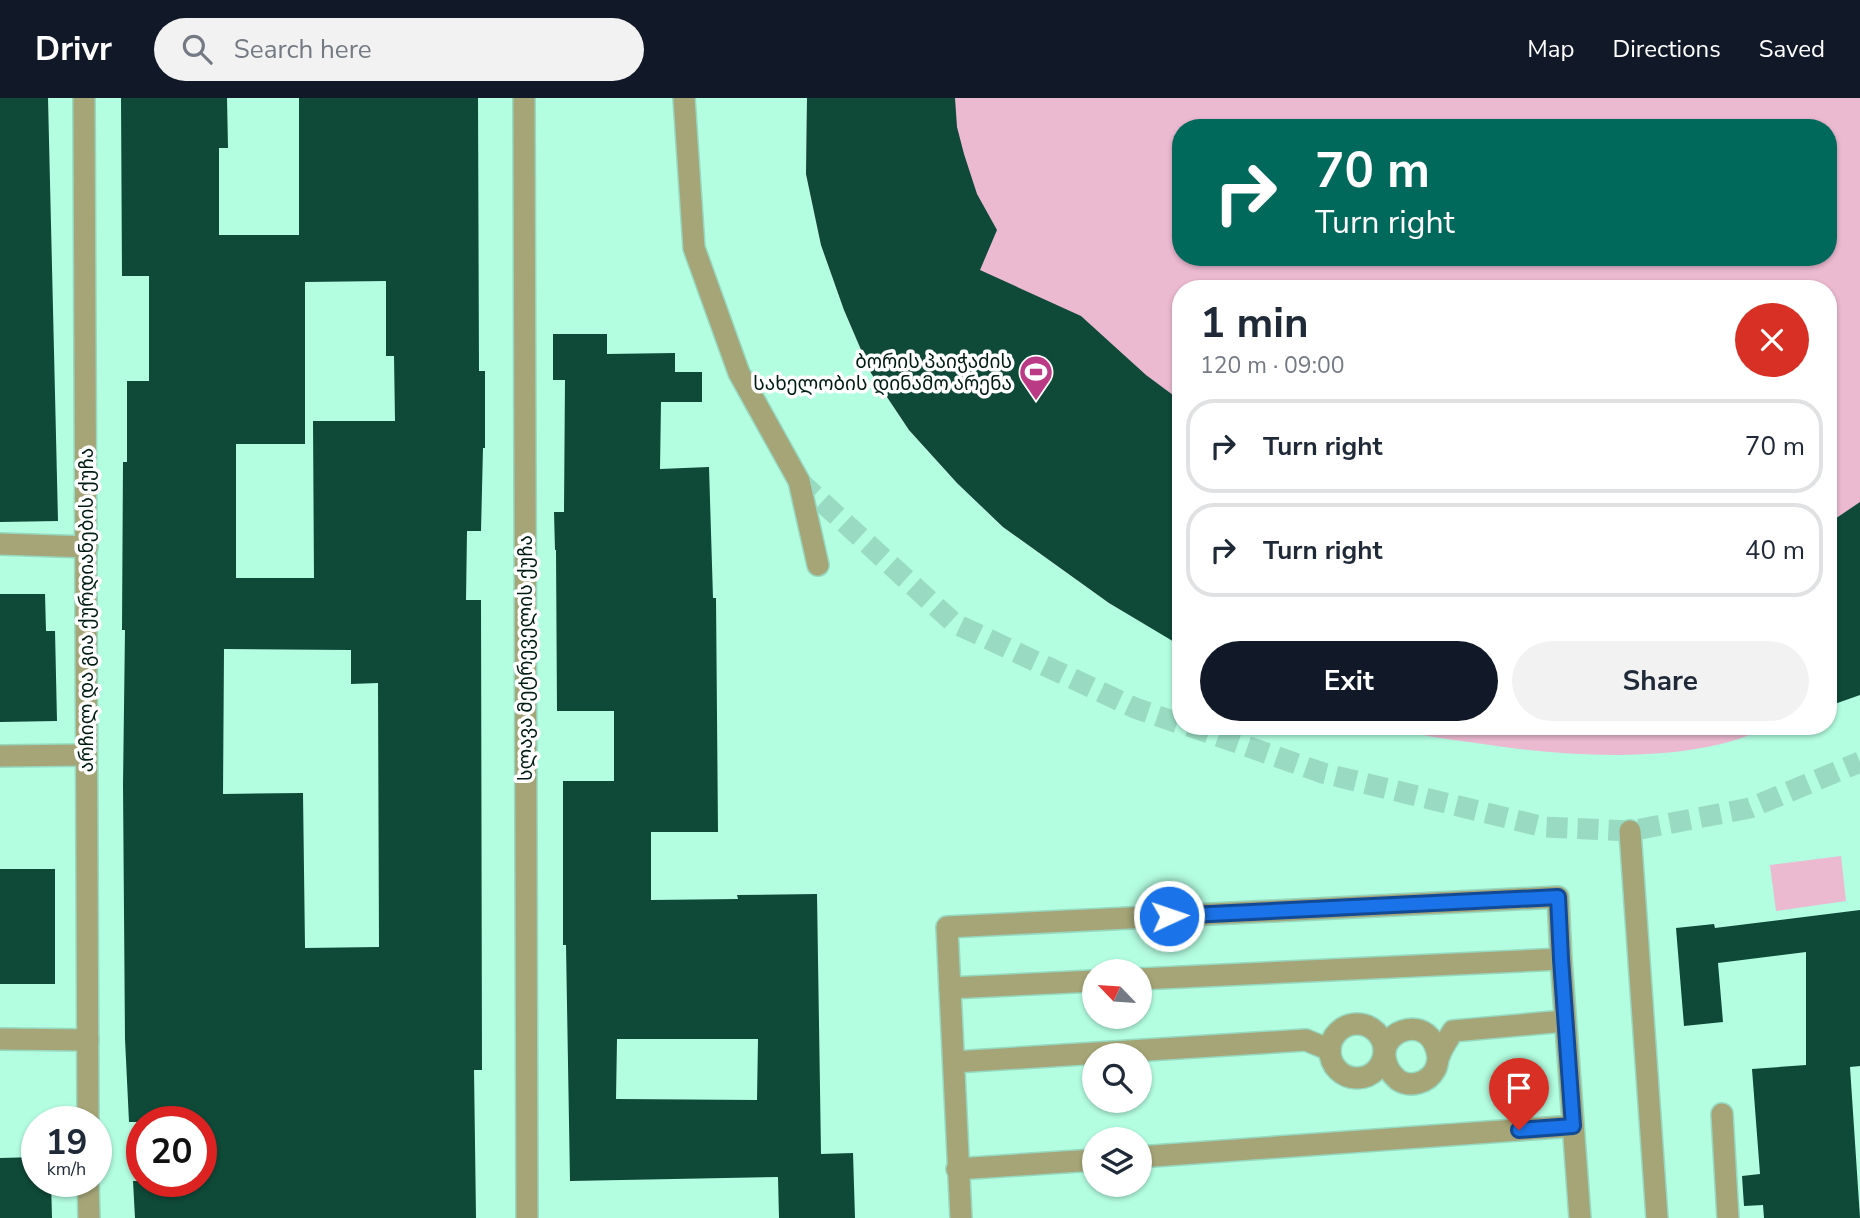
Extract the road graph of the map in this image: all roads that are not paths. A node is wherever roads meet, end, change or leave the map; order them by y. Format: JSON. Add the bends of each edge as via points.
{"nodes":[{"id":1,"x":84,"y":98,"type":"edge"},
{"id":2,"x":524,"y":98,"type":"edge"},
{"id":3,"x":684,"y":98,"type":"edge"},
{"id":4,"x":0,"y":544,"type":"edge"},
{"id":5,"x":87,"y":547,"type":"junction"},
{"id":6,"x":818,"y":565,"type":"dead end"},
{"id":7,"x":86,"y":755,"type":"junction"},
{"id":8,"x":0,"y":757,"type":"edge"},
{"id":9,"x":1630,"y":831,"type":"dead end"},
{"id":10,"x":1561,"y":959,"type":"junction"},
{"id":11,"x":1152,"y":978,"type":"edge"},
{"id":12,"x":1082,"y":982,"type":"edge"},
{"id":13,"x":950,"y":988,"type":"junction"},
{"id":14,"x":1565,"y":1021,"type":"junction"},
{"id":15,"x":0,"y":1039,"type":"edge"},
{"id":16,"x":88,"y":1040,"type":"junction"},
{"id":17,"x":1330,"y":1050,"type":"junction"},
{"id":18,"x":1384,"y":1055,"type":"junction"},
{"id":19,"x":1438,"y":1057,"type":"junction"},
{"id":20,"x":954,"y":1062,"type":"junction"},
{"id":21,"x":88,"y":1106,"type":"edge"},
{"id":22,"x":1722,"y":1114,"type":"dead end"},
{"id":23,"x":1573,"y":1126,"type":"junction"},
{"id":24,"x":1152,"y":1156,"type":"edge"},
{"id":25,"x":1082,"y":1161,"type":"edge"},
{"id":26,"x":957,"y":1169,"type":"junction"},
{"id":27,"x":89,"y":1197,"type":"edge"},
{"id":28,"x":89,"y":1218,"type":"edge"},
{"id":29,"x":527,"y":1218,"type":"edge"},
{"id":30,"x":961,"y":1218,"type":"edge"},
{"id":31,"x":1580,"y":1218,"type":"edge"},
{"id":32,"x":1657,"y":1218,"type":"edge"},
{"id":33,"x":1728,"y":1218,"type":"edge"}],
"edges":[{"from":1,"to":5,"type":"street","name":"არჩილ და გია ქურდიანების ქუჩა"},
{"from":2,"to":29,"type":"street","name":"სლავა მეტრეველის ქუჩა"},
{"from":3,"to":6,"type":"street","via":[[694,248],[739,373],[799,481]]},
{"from":4,"to":5,"type":"street"},
{"from":5,"to":7,"type":"street","name":"არჩილ და გია ქურდიანების ქუჩა"},
{"from":7,"to":8,"type":"street"},
{"from":7,"to":16,"type":"street","name":"არჩილ და გია ქურდიანების ქუჩა"},
{"from":9,"to":32,"type":"street"},
{"from":10,"to":11,"type":"street"},
{"from":10,"to":13,"type":"street","via":[[1558,897],[947,927]]},
{"from":10,"to":14,"type":"street"},
{"from":12,"to":13,"type":"street"},
{"from":13,"to":20,"type":"street"},
{"from":14,"to":19,"type":"street","via":[[1453,1031]]},
{"from":14,"to":23,"type":"street"},
{"from":15,"to":16,"type":"street"},
{"from":16,"to":21,"type":"street","name":"არჩილ და გია ქურდიანების ქუჩა"},
{"from":17,"to":18,"type":"street","via":[[1332,1062],[1350,1077],[1373,1073]]},
{"from":17,"to":18,"type":"street","via":[[1341,1029],[1364,1025],[1382,1040]]},
{"from":17,"to":20,"type":"street","via":[[1306,1040]]},
{"from":18,"to":19,"type":"street","via":[[1395,1035],[1406,1029],[1429,1035],[1437,1045]]},
{"from":18,"to":19,"type":"street","via":[[1395,1078],[1406,1084],[1429,1078]]},
{"from":20,"to":26,"type":"street"},
{"from":22,"to":33,"type":"street"},
{"from":23,"to":24,"type":"street"},
{"from":23,"to":31,"type":"street"},
{"from":25,"to":26,"type":"street"},
{"from":26,"to":30,"type":"street"},
{"from":27,"to":28,"type":"street"}]}
